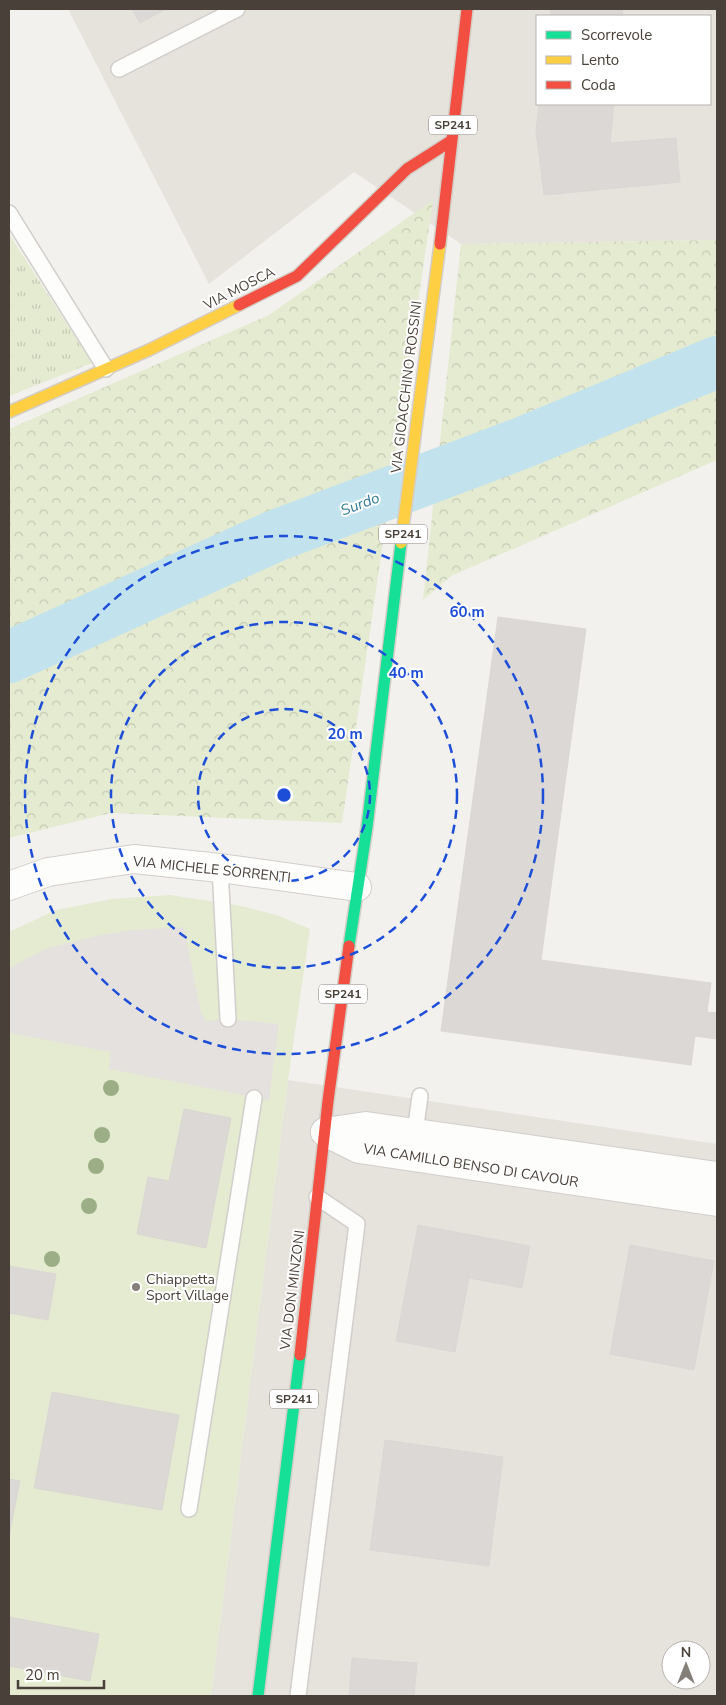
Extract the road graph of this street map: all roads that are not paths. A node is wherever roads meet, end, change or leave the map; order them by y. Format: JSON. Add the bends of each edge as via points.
{"nodes":[{"id":1,"x":237,"y":9,"type":"edge"},
{"id":2,"x":467,"y":9,"type":"edge"},
{"id":3,"x":119,"y":69,"type":"dead end"},
{"id":4,"x":450,"y":141,"type":"junction"},
{"id":5,"x":9,"y":213,"type":"edge"},
{"id":6,"x":106,"y":369,"type":"junction"},
{"id":7,"x":9,"y":412,"type":"edge"},
{"id":8,"x":220,"y":868,"type":"junction"},
{"id":9,"x":9,"y":886,"type":"edge"},
{"id":10,"x":357,"y":887,"type":"junction"},
{"id":11,"x":228,"y":1019,"type":"dead end"},
{"id":12,"x":420,"y":1096,"type":"dead end"},
{"id":13,"x":254,"y":1098,"type":"dead end"},
{"id":14,"x":324,"y":1132,"type":"junction"},
{"id":15,"x":416,"y":1133,"type":"junction"},
{"id":16,"x":717,"y":1176,"type":"edge"},
{"id":17,"x":317,"y":1197,"type":"junction"},
{"id":18,"x":717,"y":1202,"type":"edge"},
{"id":19,"x":189,"y":1510,"type":"dead end"},
{"id":20,"x":258,"y":1696,"type":"edge"},
{"id":21,"x":298,"y":1696,"type":"edge"}],
"edges":[{"from":1,"to":3,"type":"lane"},
{"from":2,"to":4,"type":"main road","name":"VIA GIOACCHINO ROSSINI","number":"SP241"},
{"from":4,"to":6,"type":"main road","name":"VIA MOSCA","via":[[406,170],[297,276]]},
{"from":4,"to":10,"type":"main road","name":"VIA GIOACCHINO ROSSINI","number":"SP241","via":[[367,827]]},
{"from":5,"to":6,"type":"lane"},
{"from":6,"to":7,"type":"main road","name":"VIA MOSCA"},
{"from":8,"to":9,"type":"street","name":"VIA MICHELE SORRENTI","via":[[134,859],[48,872]]},
{"from":8,"to":10,"type":"street","name":"VIA MICHELE SORRENTI"},
{"from":8,"to":11,"type":"lane"},
{"from":10,"to":14,"type":"main road","name":"VIA DON MINZONI","number":"SP241"},
{"from":12,"to":15,"type":"lane"},
{"from":13,"to":19,"type":"lane"},
{"from":14,"to":15,"type":"street","name":"VIA CAMILLO BENSO DI CAVOUR","via":[[366,1126]]},
{"from":14,"to":17,"type":"main road","name":"VIA DON MINZONI","number":"SP241"},
{"from":14,"to":18,"type":"street","name":"VIA CAMILLO BENSO DI CAVOUR","via":[[359,1149]]},
{"from":15,"to":16,"type":"street","name":"VIA CAMILLO BENSO DI CAVOUR"},
{"from":17,"to":20,"type":"main road","name":"VIA DON MINZONI","number":"SP241"},
{"from":17,"to":21,"type":"lane","via":[[357,1224]]}]}
